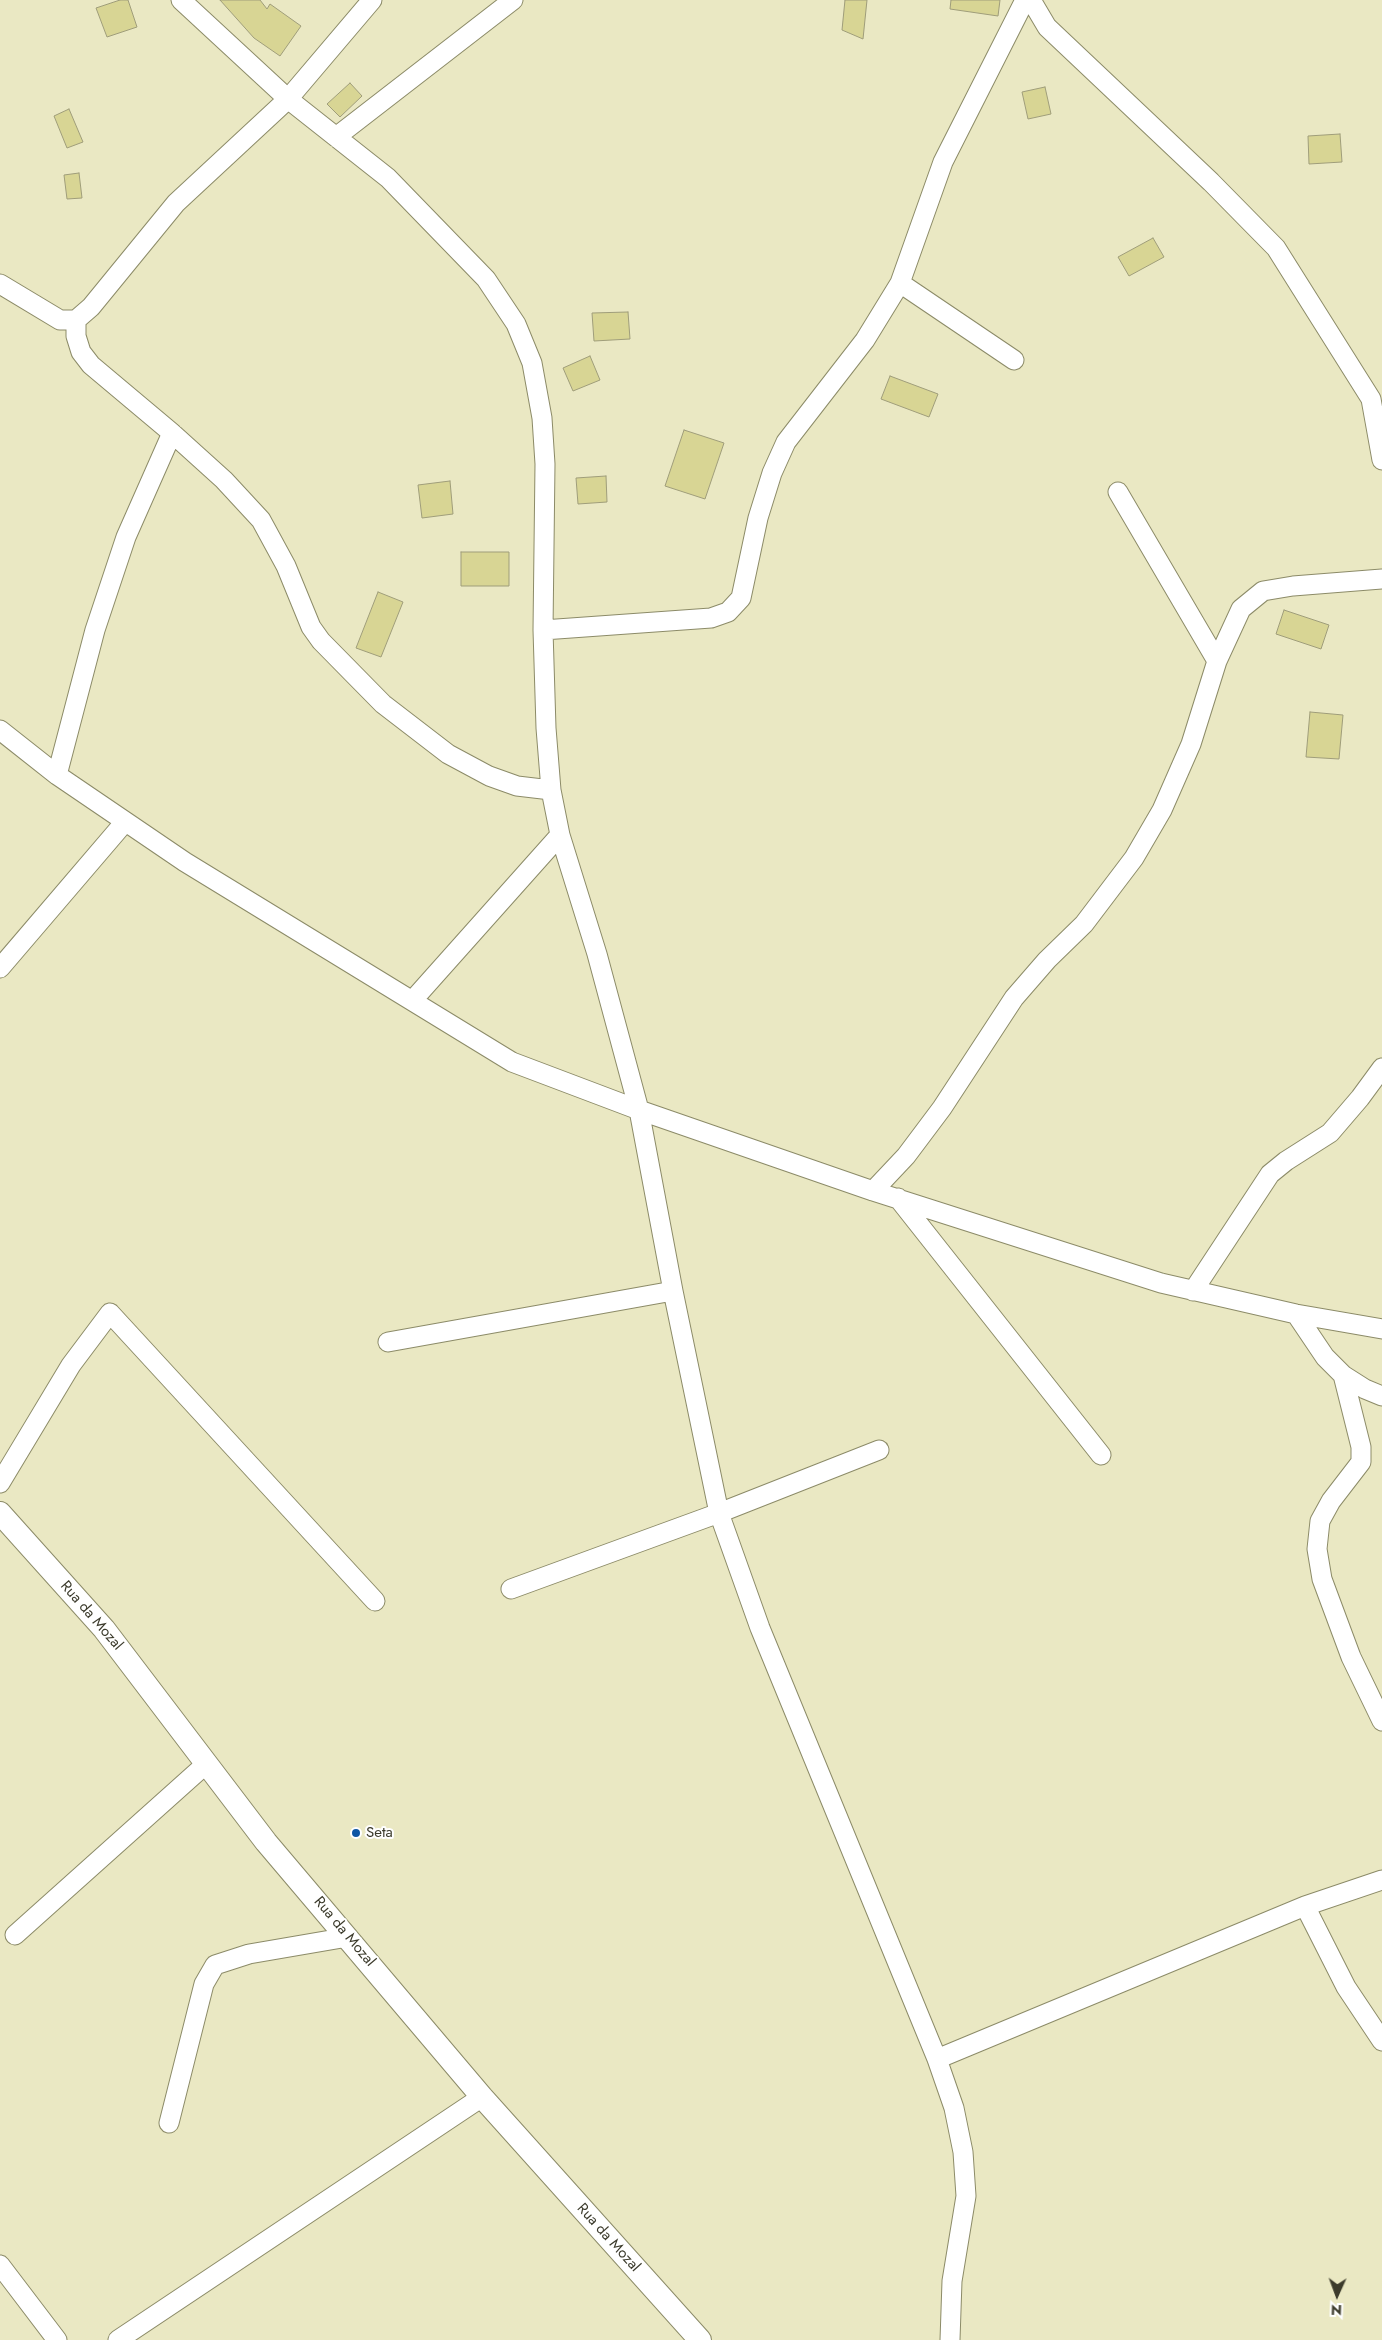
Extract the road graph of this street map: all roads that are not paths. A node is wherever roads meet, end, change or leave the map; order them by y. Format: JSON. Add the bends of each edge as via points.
{"nodes":[{"id":1,"x":181,"y":0,"type":"edge"},
{"id":2,"x":372,"y":0,"type":"edge"},
{"id":3,"x":512,"y":0,"type":"edge"},
{"id":4,"x":1025,"y":0,"type":"edge"},
{"id":5,"x":1032,"y":0,"type":"edge"},
{"id":6,"x":288,"y":99,"type":"junction"},
{"id":7,"x":336,"y":137,"type":"junction"},
{"id":8,"x":900,"y":283,"type":"junction"},
{"id":9,"x":0,"y":284,"type":"edge"},
{"id":10,"x":76,"y":320,"type":"junction"},
{"id":11,"x":1014,"y":360,"type":"dead end"},
{"id":12,"x":1378,"y":410,"type":"edge"},
{"id":13,"x":172,"y":433,"type":"junction"},
{"id":14,"x":1382,"y":460,"type":"edge"},
{"id":15,"x":1118,"y":492,"type":"dead end"},
{"id":16,"x":1382,"y":579,"type":"edge"},
{"id":17,"x":543,"y":630,"type":"junction"},
{"id":18,"x":1216,"y":661,"type":"junction"},
{"id":19,"x":0,"y":730,"type":"edge"},
{"id":20,"x":57,"y":775,"type":"junction"},
{"id":21,"x":551,"y":790,"type":"junction"},
{"id":22,"x":124,"y":823,"type":"junction"},
{"id":23,"x":560,"y":835,"type":"junction"},
{"id":24,"x":0,"y":968,"type":"edge"},
{"id":25,"x":412,"y":1001,"type":"junction"},
{"id":26,"x":1382,"y":1068,"type":"edge"},
{"id":27,"x":639,"y":1110,"type":"junction"},
{"id":28,"x":873,"y":1191,"type":"junction"},
{"id":29,"x":898,"y":1198,"type":"junction"},
{"id":30,"x":673,"y":1291,"type":"junction"},
{"id":31,"x":1193,"y":1291,"type":"junction"},
{"id":32,"x":1296,"y":1314,"type":"junction"},
{"id":33,"x":1382,"y":1329,"type":"edge"},
{"id":34,"x":388,"y":1342,"type":"dead end"},
{"id":35,"x":1342,"y":1375,"type":"junction"},
{"id":36,"x":1382,"y":1396,"type":"edge"},
{"id":37,"x":879,"y":1450,"type":"dead end"},
{"id":38,"x":1101,"y":1455,"type":"dead end"},
{"id":39,"x":0,"y":1483,"type":"edge"},
{"id":40,"x":0,"y":1513,"type":"edge"},
{"id":41,"x":719,"y":1513,"type":"junction"},
{"id":42,"x":511,"y":1589,"type":"dead end"},
{"id":43,"x":375,"y":1602,"type":"dead end"},
{"id":44,"x":1382,"y":1721,"type":"edge"},
{"id":45,"x":206,"y":1764,"type":"junction"},
{"id":46,"x":1382,"y":1880,"type":"edge"},
{"id":47,"x":1305,"y":1906,"type":"junction"},
{"id":48,"x":16,"y":1935,"type":"dead end"},
{"id":49,"x":348,"y":1936,"type":"junction"},
{"id":50,"x":1382,"y":2041,"type":"edge"},
{"id":51,"x":937,"y":2059,"type":"junction"},
{"id":52,"x":482,"y":2097,"type":"junction"},
{"id":53,"x":169,"y":2123,"type":"dead end"},
{"id":54,"x":0,"y":2265,"type":"edge"},
{"id":55,"x":57,"y":2340,"type":"edge"},
{"id":56,"x":118,"y":2340,"type":"edge"},
{"id":57,"x":700,"y":2340,"type":"edge"},
{"id":58,"x":950,"y":2340,"type":"edge"}],
"edges":[{"from":1,"to":6,"type":"street"},
{"from":2,"to":6,"type":"street"},
{"from":3,"to":7,"type":"street"},
{"from":4,"to":8,"type":"street","via":[[943,162]]},
{"from":5,"to":12,"type":"street","via":[[1047,27],[1276,248]]},
{"from":6,"to":7,"type":"street"},
{"from":6,"to":10,"type":"street","via":[[176,203],[91,307]]},
{"from":7,"to":17,"type":"street","via":[[388,178],[486,279],[516,324],[532,363],[542,418],[545,464]]},
{"from":8,"to":11,"type":"street"},
{"from":8,"to":17,"type":"street","via":[[865,340],[786,442],[758,518],[741,598],[728,612],[711,618]]},
{"from":9,"to":10,"type":"street","via":[[60,320]]},
{"from":10,"to":13,"type":"street","via":[[81,352],[91,365]]},
{"from":12,"to":14,"type":"street"},
{"from":13,"to":20,"type":"street","via":[[126,537],[95,630]]},
{"from":13,"to":21,"type":"street","via":[[224,480],[260,520],[286,566],[311,627],[321,642],[383,704],[448,754],[489,776],[517,786]]},
{"from":15,"to":18,"type":"street"},
{"from":16,"to":18,"type":"street","via":[[1263,591],[1241,609]]},
{"from":17,"to":21,"type":"street"},
{"from":18,"to":28,"type":"street","via":[[1191,744],[1162,810],[1134,858],[1084,924],[1014,998],[942,1108],[906,1156]]},
{"from":19,"to":20,"type":"street"},
{"from":20,"to":22,"type":"street"},
{"from":21,"to":23,"type":"street"},
{"from":22,"to":24,"type":"street"},
{"from":22,"to":25,"type":"street"},
{"from":23,"to":25,"type":"street"},
{"from":23,"to":27,"type":"street","via":[[597,954]]},
{"from":25,"to":27,"type":"street","via":[[512,1062]]},
{"from":26,"to":31,"type":"street","via":[[1330,1132],[1270,1174]]},
{"from":27,"to":28,"type":"street"},
{"from":27,"to":30,"type":"street"},
{"from":28,"to":29,"type":"street"},
{"from":29,"to":31,"type":"street"},
{"from":29,"to":38,"type":"street"},
{"from":30,"to":34,"type":"street"},
{"from":30,"to":41,"type":"street"},
{"from":31,"to":32,"type":"street"},
{"from":32,"to":33,"type":"street"},
{"from":32,"to":35,"type":"street"},
{"from":35,"to":36,"type":"street"},
{"from":35,"to":44,"type":"street","via":[[1362,1462],[1320,1521],[1317,1549],[1322,1579],[1351,1657]]},
{"from":37,"to":41,"type":"street"},
{"from":39,"to":43,"type":"street","via":[[71,1365],[110,1312]]},
{"from":40,"to":45,"type":"main road","name":"Rua da Mozal","via":[[104,1629]]},
{"from":41,"to":42,"type":"street"},
{"from":41,"to":51,"type":"street","via":[[760,1628]]},
{"from":45,"to":48,"type":"street"},
{"from":45,"to":49,"type":"main road","name":"Rua da Mozal","via":[[266,1842]]},
{"from":46,"to":47,"type":"street"},
{"from":47,"to":50,"type":"street","via":[[1346,1987]]},
{"from":47,"to":51,"type":"street"},
{"from":49,"to":52,"type":"main road","name":"Rua da Mozal"},
{"from":49,"to":53,"type":"street","via":[[250,1954],[215,1965],[204,1984]]},
{"from":51,"to":58,"type":"street","via":[[954,2108],[963,2152],[966,2196],[952,2281]]},
{"from":52,"to":56,"type":"street"},
{"from":52,"to":57,"type":"main road","name":"Rua da Mozal"},
{"from":54,"to":55,"type":"street"}]}
